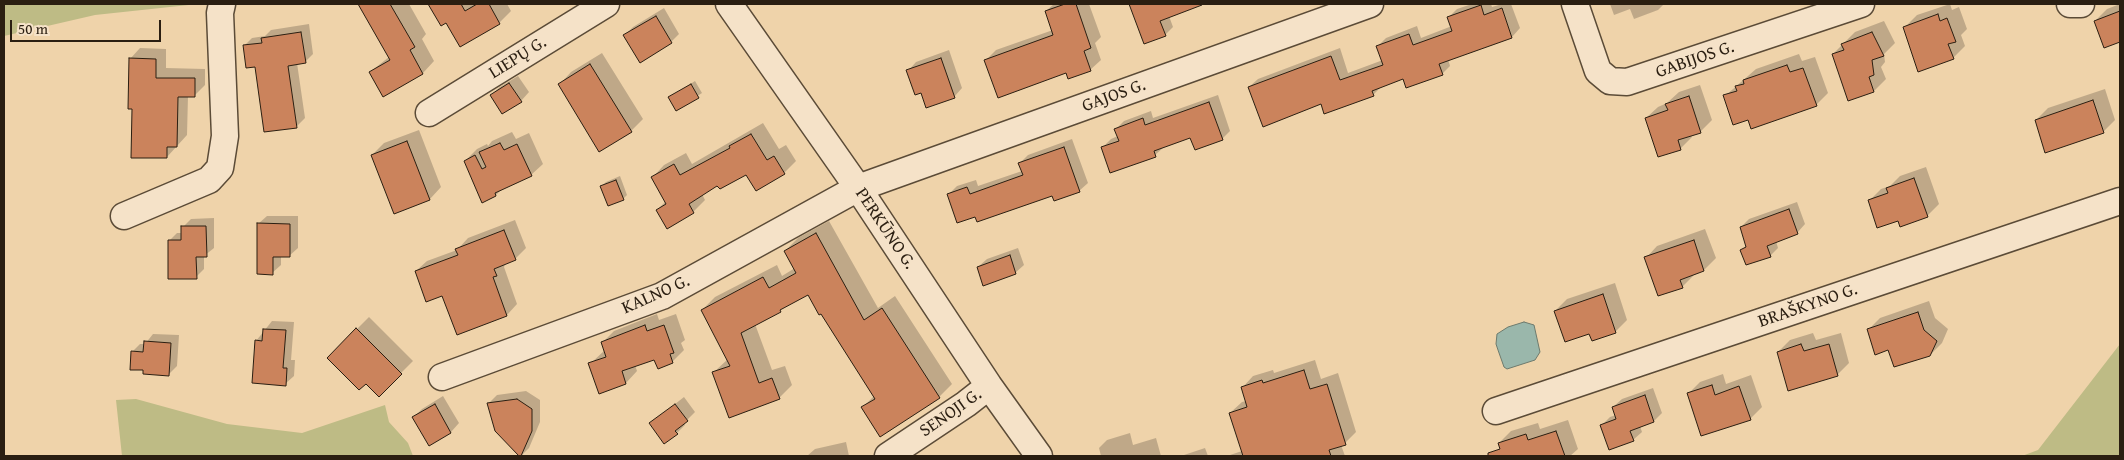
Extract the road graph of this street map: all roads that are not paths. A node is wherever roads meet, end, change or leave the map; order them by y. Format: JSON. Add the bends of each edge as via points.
{"nodes":[{"id":1,"x":222,"y":4,"type":"edge"},
{"id":2,"x":606,"y":4,"type":"edge"},
{"id":3,"x":729,"y":4,"type":"edge"},
{"id":4,"x":1370,"y":4,"type":"edge"},
{"id":5,"x":1575,"y":4,"type":"edge"},
{"id":6,"x":1861,"y":4,"type":"edge"},
{"id":7,"x":2070,"y":4,"type":"edge"},
{"id":8,"x":2081,"y":4,"type":"edge"},
{"id":9,"x":430,"y":113,"type":"dead end"},
{"id":10,"x":858,"y":188,"type":"junction"},
{"id":11,"x":2120,"y":201,"type":"edge"},
{"id":12,"x":124,"y":216,"type":"dead end"},
{"id":13,"x":442,"y":377,"type":"dead end"},
{"id":14,"x":989,"y":386,"type":"junction"},
{"id":15,"x":1496,"y":411,"type":"dead end"},
{"id":16,"x":888,"y":456,"type":"edge"},
{"id":17,"x":1039,"y":456,"type":"edge"}],
"edges":[{"from":1,"to":12,"type":"street","via":[[225,136],[220,168],[210,180]]},
{"from":2,"to":9,"type":"street","name":"LIEPŲ G."},
{"from":3,"to":10,"type":"street","name":"PERKŪNO G."},
{"from":4,"to":10,"type":"street","name":"GAJOS G."},
{"from":5,"to":6,"type":"street","name":"GABIJOS G.","via":[[1598,71],[1610,81],[1627,82]]},
{"from":7,"to":8,"type":"street"},
{"from":10,"to":13,"type":"street","name":"KALNO G.","via":[[662,296]]},
{"from":10,"to":14,"type":"street","name":"PERKŪNO G."},
{"from":11,"to":15,"type":"street","name":"BRAŠKYNO G."},
{"from":14,"to":16,"type":"street","name":"SENOJI G."},
{"from":14,"to":17,"type":"street","name":"PERKŪNO G."}]}
